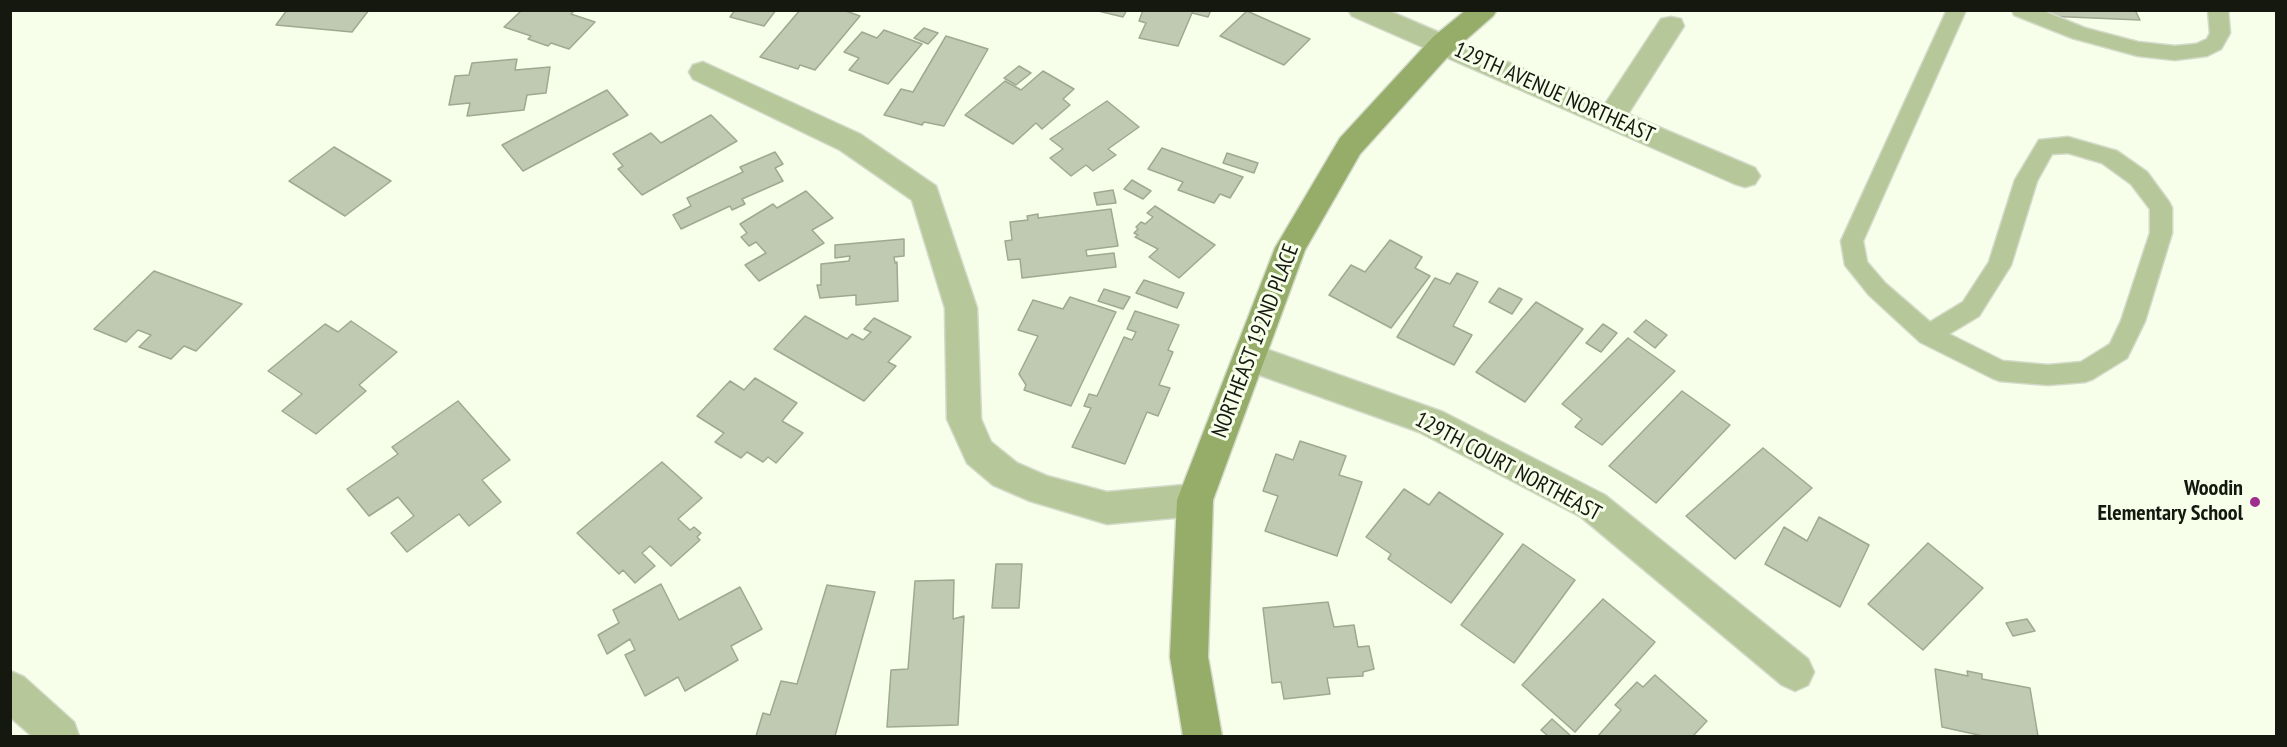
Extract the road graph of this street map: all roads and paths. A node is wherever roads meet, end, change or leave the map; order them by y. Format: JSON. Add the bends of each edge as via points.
{"nodes":[{"id":1,"x":1361,"y":10,"type":"edge"},
{"id":2,"x":1484,"y":10,"type":"edge"},
{"id":3,"x":1957,"y":10,"type":"edge"},
{"id":4,"x":2021,"y":10,"type":"edge"},
{"id":5,"x":2218,"y":10,"type":"edge"},
{"id":6,"x":1671,"y":26,"type":"dead end"},
{"id":7,"x":1443,"y":44,"type":"junction"},
{"id":8,"x":704,"y":72,"type":"dead end"},
{"id":9,"x":1611,"y":118,"type":"junction"},
{"id":10,"x":1745,"y":176,"type":"dead end"},
{"id":11,"x":1928,"y":335,"type":"junction"},
{"id":12,"x":1249,"y":357,"type":"junction"},
{"id":13,"x":1195,"y":500,"type":"junction"},
{"id":14,"x":1795,"y":672,"type":"dead end"},
{"id":15,"x":10,"y":690,"type":"edge"},
{"id":16,"x":60,"y":736,"type":"edge"},
{"id":17,"x":1202,"y":736,"type":"edge"}],
"edges":[{"from":1,"to":7,"type":"street","name":"129TH AVENUE NORTHEAST"},
{"from":2,"to":7,"type":"main road","name":"NORTHEAST 192ND PLACE"},
{"from":3,"to":11,"type":"lane","via":[[1852,242],[1856,265]]},
{"from":4,"to":5,"type":"lane","via":[[2079,33],[2138,49],[2175,53],[2200,51],[2214,44],[2220,33]]},
{"from":6,"to":9,"type":"street"},
{"from":7,"to":9,"type":"street","name":"129TH AVENUE NORTHEAST"},
{"from":7,"to":12,"type":"main road","name":"NORTHEAST 192ND PLACE","via":[[1350,146],[1290,248]]},
{"from":8,"to":13,"type":"street","via":[[849,142],[925,194],[961,308],[964,419],[980,452],[1005,474],[1042,490],[1107,508]]},
{"from":9,"to":10,"type":"street","name":"129TH AVENUE NORTHEAST"},
{"from":11,"to":11,"type":"lane","via":[[2000,370],[2048,375],[2085,372],[2119,351],[2133,321],[2161,232],[2161,208],[2139,178],[2109,157],[2068,145],[2046,146],[2026,180],[2000,266],[1971,309]]},
{"from":12,"to":13,"type":"main road","name":"NORTHEAST 192ND PLACE"},
{"from":12,"to":14,"type":"street","name":"129TH COURT NORTHEAST","via":[[1431,422],[1593,506]]},
{"from":13,"to":17,"type":"main road","name":"NORTHEAST 192ND PLACE","via":[[1189,657]]},
{"from":15,"to":16,"type":"street"}]}
